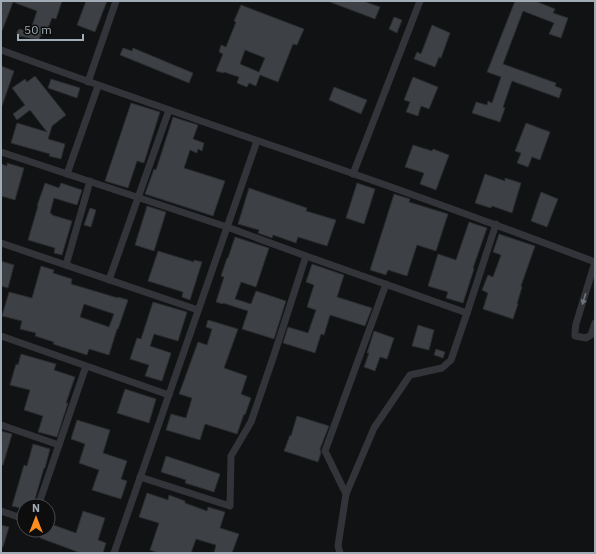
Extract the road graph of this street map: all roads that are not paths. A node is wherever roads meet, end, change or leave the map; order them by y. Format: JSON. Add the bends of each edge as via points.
{"nodes":[{"id":1,"x":116,"y":1,"type":"edge"},
{"id":2,"x":420,"y":1,"type":"edge"},
{"id":3,"x":1,"y":50,"type":"edge"},
{"id":4,"x":88,"y":82,"type":"junction"},
{"id":5,"x":98,"y":86,"type":"junction"},
{"id":6,"x":169,"y":110,"type":"junction"},
{"id":7,"x":257,"y":140,"type":"junction"},
{"id":8,"x":1,"y":152,"type":"edge"},
{"id":9,"x":67,"y":174,"type":"junction"},
{"id":10,"x":353,"y":174,"type":"junction"},
{"id":11,"x":90,"y":181,"type":"junction"},
{"id":12,"x":138,"y":197,"type":"junction"},
{"id":13,"x":496,"y":224,"type":"junction"},
{"id":14,"x":227,"y":227,"type":"junction"},
{"id":15,"x":1,"y":243,"type":"edge"},
{"id":16,"x":306,"y":256,"type":"junction"},
{"id":17,"x":595,"y":262,"type":"edge"},
{"id":18,"x":66,"y":265,"type":"junction"},
{"id":19,"x":109,"y":280,"type":"junction"},
{"id":20,"x":386,"y":284,"type":"junction"},
{"id":21,"x":198,"y":310,"type":"junction"},
{"id":22,"x":467,"y":313,"type":"junction"},
{"id":23,"x":595,"y":324,"type":"edge"},
{"id":24,"x":1,"y":336,"type":"edge"},
{"id":25,"x":86,"y":366,"type":"junction"},
{"id":26,"x":168,"y":395,"type":"junction"},
{"id":27,"x":1,"y":425,"type":"edge"},
{"id":28,"x":59,"y":445,"type":"junction"},
{"id":29,"x":140,"y":477,"type":"junction"},
{"id":30,"x":346,"y":494,"type":"junction"},
{"id":31,"x":41,"y":498,"type":"edge"},
{"id":32,"x":1,"y":511,"type":"edge"},
{"id":33,"x":16,"y":516,"type":"edge"},
{"id":34,"x":114,"y":553,"type":"edge"},
{"id":35,"x":340,"y":553,"type":"edge"}],
"edges":[{"from":1,"to":4,"type":"street"},
{"from":2,"to":10,"type":"street"},
{"from":3,"to":4,"type":"street"},
{"from":4,"to":5,"type":"street"},
{"from":5,"to":6,"type":"street"},
{"from":5,"to":9,"type":"street"},
{"from":6,"to":7,"type":"street"},
{"from":6,"to":12,"type":"street"},
{"from":7,"to":10,"type":"street"},
{"from":7,"to":14,"type":"street"},
{"from":8,"to":9,"type":"street"},
{"from":9,"to":11,"type":"street"},
{"from":10,"to":13,"type":"street"},
{"from":11,"to":12,"type":"street"},
{"from":11,"to":18,"type":"street"},
{"from":12,"to":14,"type":"street"},
{"from":12,"to":19,"type":"street"},
{"from":13,"to":17,"type":"street"},
{"from":13,"to":22,"type":"street"},
{"from":14,"to":16,"type":"street"},
{"from":14,"to":21,"type":"street"},
{"from":15,"to":18,"type":"street"},
{"from":16,"to":20,"type":"street"},
{"from":16,"to":29,"type":"street","via":[[251,422],[231,456],[230,506]]},
{"from":17,"to":23,"type":"street","one_way":true,"via":[[576,324],[575,336],[586,338],[591,335]]},
{"from":18,"to":19,"type":"street"},
{"from":19,"to":21,"type":"street"},
{"from":20,"to":22,"type":"street"},
{"from":20,"to":30,"type":"street","via":[[325,451]]},
{"from":21,"to":26,"type":"street"},
{"from":22,"to":30,"type":"street","via":[[451,360],[442,368],[410,375],[374,428]]},
{"from":24,"to":25,"type":"street"},
{"from":25,"to":26,"type":"street"},
{"from":25,"to":28,"type":"street"},
{"from":26,"to":29,"type":"street"},
{"from":27,"to":28,"type":"street"},
{"from":28,"to":31,"type":"street"},
{"from":29,"to":34,"type":"street"},
{"from":30,"to":35,"type":"street","via":[[338,546]]},
{"from":32,"to":33,"type":"street"}]}
